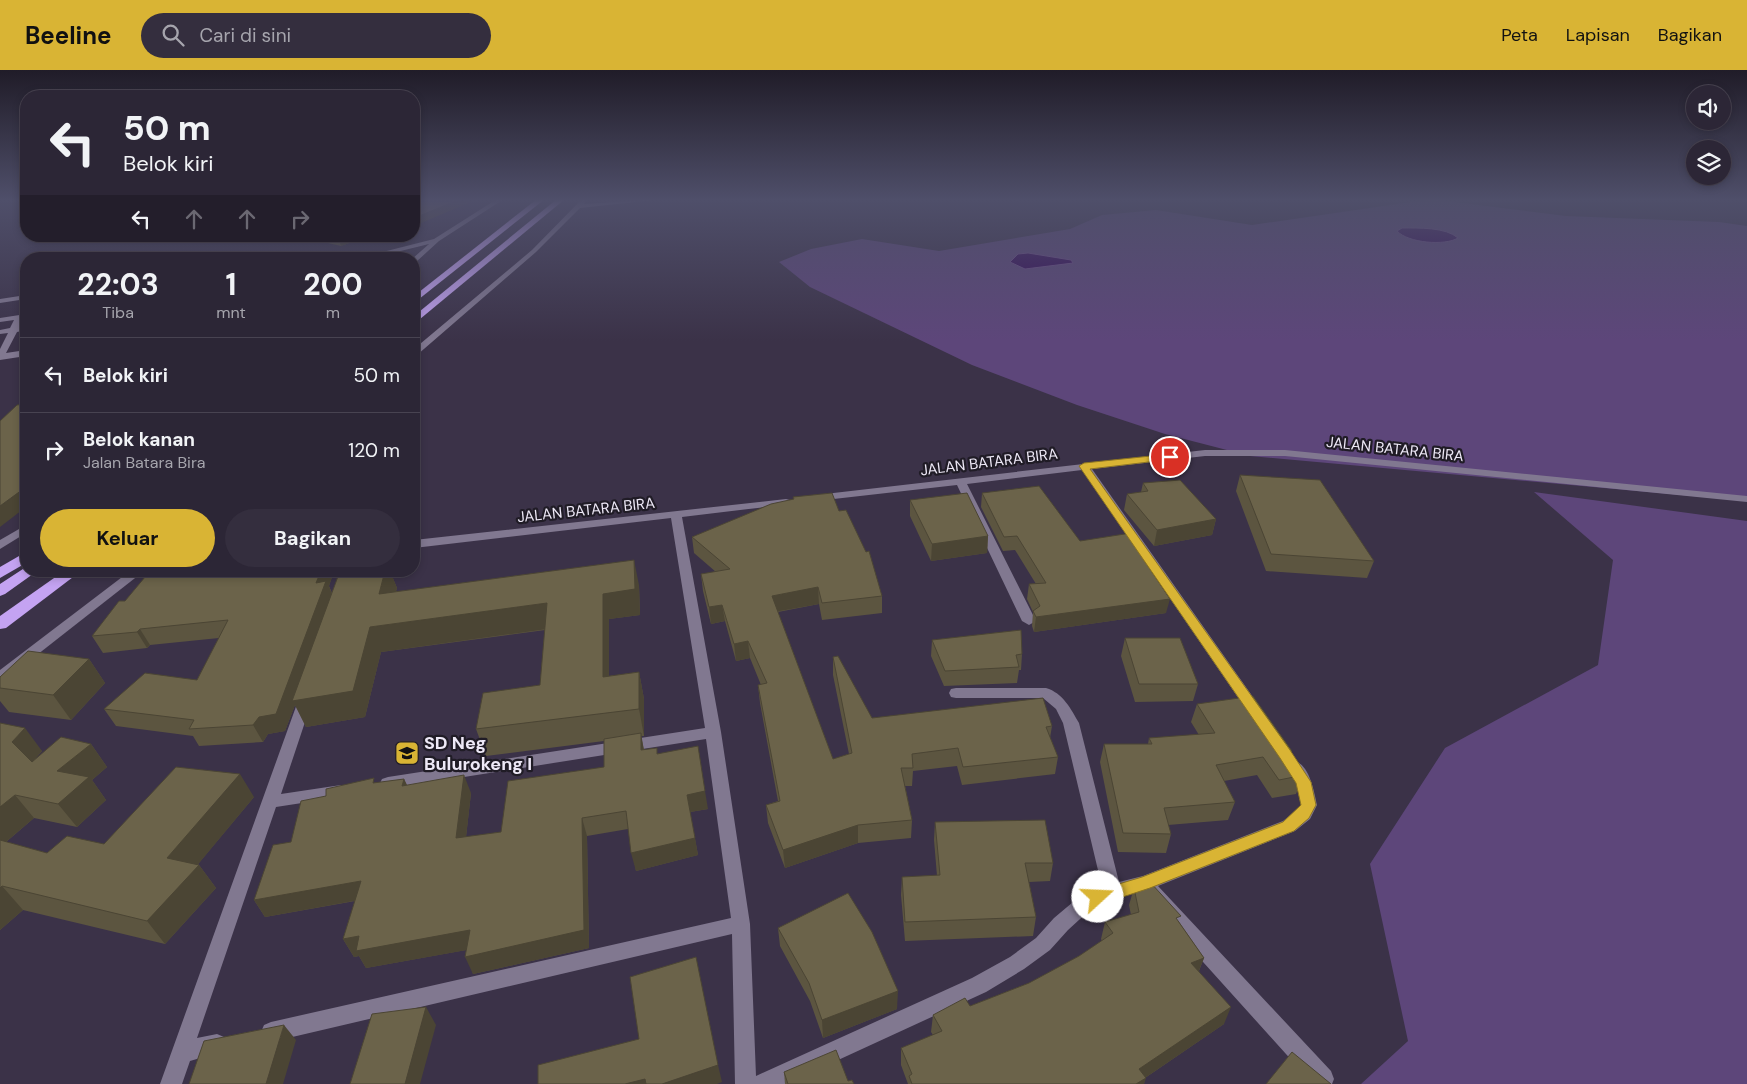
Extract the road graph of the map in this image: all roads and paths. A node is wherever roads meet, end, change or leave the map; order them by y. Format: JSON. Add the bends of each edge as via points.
{"nodes":[{"id":1,"x":411,"y":246,"type":"edge"},
{"id":2,"x":430,"y":246,"type":"edge"},
{"id":3,"x":481,"y":246,"type":"edge"},
{"id":4,"x":504,"y":246,"type":"edge"},
{"id":5,"x":537,"y":246,"type":"edge"},
{"id":6,"x":387,"y":252,"type":"edge"},
{"id":7,"x":420,"y":256,"type":"edge"},
{"id":8,"x":420,"y":295,"type":"edge"},
{"id":9,"x":20,"y":298,"type":"edge"},
{"id":10,"x":0,"y":301,"type":"edge"},
{"id":11,"x":420,"y":316,"type":"edge"},
{"id":12,"x":20,"y":317,"type":"edge"},
{"id":13,"x":0,"y":320,"type":"edge"},
{"id":14,"x":20,"y":321,"type":"edge"},
{"id":15,"x":20,"y":329,"type":"edge"},
{"id":16,"x":14,"y":330,"type":"junction"},
{"id":17,"x":0,"y":332,"type":"edge"},
{"id":18,"x":420,"y":348,"type":"edge"},
{"id":19,"x":20,"y":353,"type":"edge"},
{"id":20,"x":0,"y":357,"type":"edge"},
{"id":21,"x":1084,"y":466,"type":"junction"},
{"id":22,"x":960,"y":481,"type":"junction"},
{"id":23,"x":1747,"y":499,"type":"edge"},
{"id":24,"x":676,"y":515,"type":"junction"},
{"id":25,"x":20,"y":532,"type":"edge"},
{"id":26,"x":420,"y":543,"type":"edge"},
{"id":27,"x":0,"y":545,"type":"edge"},
{"id":28,"x":20,"y":560,"type":"edge"},
{"id":29,"x":0,"y":574,"type":"edge"},
{"id":30,"x":20,"y":577,"type":"edge"},
{"id":31,"x":66,"y":577,"type":"edge"},
{"id":32,"x":130,"y":577,"type":"edge"},
{"id":33,"x":0,"y":591,"type":"edge"},
{"id":34,"x":1029,"y":621,"type":"dead end"},
{"id":35,"x":0,"y":624,"type":"edge"},
{"id":36,"x":0,"y":677,"type":"edge"},
{"id":37,"x":312,"y":682,"type":"edge"},
{"id":38,"x":956,"y":693,"type":"dead end"},
{"id":39,"x":1263,"y":722,"type":"edge"},
{"id":40,"x":714,"y":732,"type":"junction"},
{"id":41,"x":1285,"y":754,"type":"edge"},
{"id":42,"x":270,"y":802,"type":"junction"},
{"id":43,"x":1144,"y":883,"type":"junction"},
{"id":44,"x":1112,"y":891,"type":"junction"},
{"id":45,"x":741,"y":924,"type":"junction"},
{"id":46,"x":250,"y":1037,"type":"edge"},
{"id":47,"x":231,"y":1041,"type":"edge"},
{"id":48,"x":183,"y":1052,"type":"junction"},
{"id":49,"x":1323,"y":1079,"type":"edge"},
{"id":50,"x":172,"y":1084,"type":"edge"},
{"id":51,"x":746,"y":1084,"type":"edge"},
{"id":52,"x":762,"y":1084,"type":"edge"}],
"edges":[{"from":1,"to":6,"type":"street"},
{"from":2,"to":7,"type":"street"},
{"from":3,"to":8,"type":"highway"},
{"from":4,"to":11,"type":"highway"},
{"from":5,"to":18,"type":"street"},
{"from":9,"to":10,"type":"street"},
{"from":12,"to":13,"type":"street"},
{"from":14,"to":16,"type":"street"},
{"from":15,"to":16,"type":"street"},
{"from":16,"to":17,"type":"street"},
{"from":16,"to":20,"type":"street"},
{"from":19,"to":20,"type":"street"},
{"from":21,"to":22,"type":"street","name":"JALAN BATARA BIRA"},
{"from":21,"to":23,"type":"street","name":"JALAN BATARA BIRA","via":[[1205,453],[1285,453]]},
{"from":21,"to":39,"type":"street"},
{"from":22,"to":24,"type":"street","name":"JALAN BATARA BIRA"},
{"from":22,"to":34,"type":"street"},
{"from":24,"to":26,"type":"street","name":"JALAN BATARA BIRA"},
{"from":24,"to":40,"type":"street"},
{"from":25,"to":27,"type":"street"},
{"from":28,"to":29,"type":"highway"},
{"from":30,"to":33,"type":"highway"},
{"from":31,"to":35,"type":"highway"},
{"from":32,"to":36,"type":"street"},
{"from":37,"to":42,"type":"street"},
{"from":38,"to":44,"type":"street","via":[[1046,693],[1061,706],[1071,723]]},
{"from":40,"to":42,"type":"street"},
{"from":40,"to":45,"type":"street"},
{"from":41,"to":43,"type":"street","via":[[1304,782],[1309,805],[1304,814],[1289,826]]},
{"from":42,"to":48,"type":"street"},
{"from":43,"to":44,"type":"street"},
{"from":43,"to":49,"type":"street"},
{"from":44,"to":52,"type":"street","via":[[1085,903],[1043,944],[979,985]]},
{"from":45,"to":46,"type":"street"},
{"from":45,"to":51,"type":"street"},
{"from":47,"to":48,"type":"street"},
{"from":48,"to":50,"type":"street"}]}
